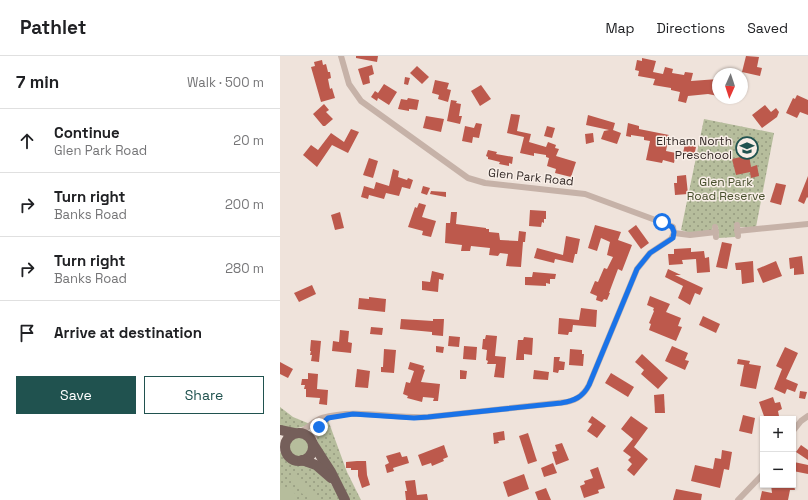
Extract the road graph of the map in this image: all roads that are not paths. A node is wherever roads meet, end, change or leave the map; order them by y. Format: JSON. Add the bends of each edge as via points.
{"nodes":[{"id":1,"x":341,"y":56,"type":"edge"},
{"id":2,"x":808,"y":224,"type":"edge"},
{"id":3,"x":737,"y":231,"type":"dead end"},
{"id":4,"x":674,"y":232,"type":"junction"},
{"id":5,"x":716,"y":232,"type":"dead end"},
{"id":6,"x":808,"y":416,"type":"edge"},
{"id":7,"x":328,"y":418,"type":"junction"},
{"id":8,"x":796,"y":427,"type":"edge"},
{"id":9,"x":280,"y":430,"type":"edge"},
{"id":10,"x":296,"y":433,"type":"junction"},
{"id":11,"x":312,"y":443,"type":"junction"},
{"id":12,"x":282,"y":447,"type":"edge"},
{"id":13,"x":302,"y":460,"type":"junction"},
{"id":14,"x":760,"y":477,"type":"edge"},
{"id":15,"x":335,"y":482,"type":"junction"},
{"id":16,"x":345,"y":500,"type":"edge"},
{"id":17,"x":738,"y":500,"type":"edge"}],
"edges":[{"from":1,"to":4,"type":"street","name":"Glen Park Road","via":[[349,84],[361,101],[468,178],[485,183],[585,194],[669,225]]},
{"from":2,"to":3,"type":"street"},
{"from":4,"to":5,"type":"street","name":"Glen Park Road","via":[[690,235]]},
{"from":4,"to":7,"type":"street","via":[[671,239],[650,253],[637,269],[589,385],[584,394],[574,400],[428,417],[359,414]]},
{"from":6,"to":8,"type":"street"},
{"from":7,"to":10,"type":"street","via":[[321,419]]},
{"from":7,"to":11,"type":"street","via":[[316,431]]},
{"from":9,"to":10,"type":"main road"},
{"from":10,"to":11,"type":"main road","via":[[307,435]]},
{"from":10,"to":12,"type":"main road","via":[[287,438]]},
{"from":11,"to":13,"type":"main road","via":[[310,454]]},
{"from":11,"to":15,"type":"main road","via":[[332,472]]},
{"from":12,"to":13,"type":"main road","via":[[291,459]]},
{"from":13,"to":15,"type":"main road","via":[[320,468]]},
{"from":14,"to":17,"type":"street"},
{"from":15,"to":16,"type":"main road"}]}
